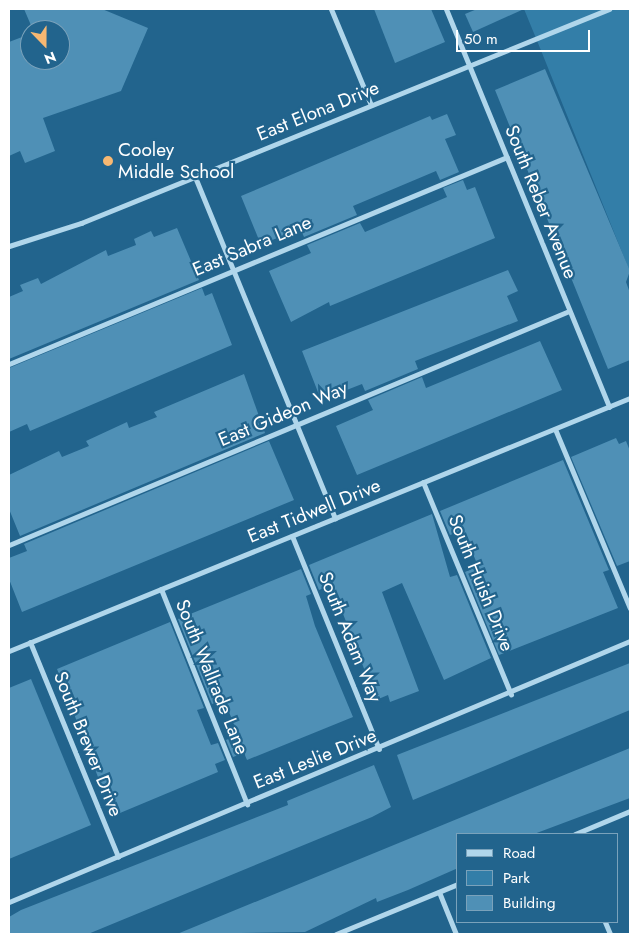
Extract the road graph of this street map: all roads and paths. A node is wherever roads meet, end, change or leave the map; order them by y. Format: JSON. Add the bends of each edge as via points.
{"nodes":[{"id":1,"x":331,"y":9,"type":"edge"},
{"id":2,"x":446,"y":9,"type":"edge"},
{"id":3,"x":609,"y":9,"type":"edge"},
{"id":4,"x":470,"y":66,"type":"junction"},
{"id":5,"x":371,"y":106,"type":"junction"},
{"id":6,"x":507,"y":157,"type":"junction"},
{"id":7,"x":195,"y":177,"type":"junction"},
{"id":8,"x":9,"y":246,"type":"edge"},
{"id":9,"x":233,"y":269,"type":"junction"},
{"id":10,"x":569,"y":310,"type":"junction"},
{"id":11,"x":9,"y":364,"type":"edge"},
{"id":12,"x":630,"y":398,"type":"edge"},
{"id":13,"x":609,"y":407,"type":"junction"},
{"id":14,"x":296,"y":424,"type":"junction"},
{"id":15,"x":554,"y":429,"type":"junction"},
{"id":16,"x":423,"y":482,"type":"junction"},
{"id":17,"x":335,"y":518,"type":"junction"},
{"id":18,"x":292,"y":536,"type":"junction"},
{"id":19,"x":9,"y":545,"type":"edge"},
{"id":20,"x":161,"y":589,"type":"junction"},
{"id":21,"x":630,"y":608,"type":"edge"},
{"id":22,"x":630,"y":641,"type":"edge"},
{"id":23,"x":30,"y":642,"type":"junction"},
{"id":24,"x":9,"y":651,"type":"edge"},
{"id":25,"x":511,"y":694,"type":"junction"},
{"id":26,"x":379,"y":749,"type":"junction"},
{"id":27,"x":247,"y":804,"type":"junction"},
{"id":28,"x":630,"y":811,"type":"edge"},
{"id":29,"x":577,"y":833,"type":"edge"},
{"id":30,"x":118,"y":857,"type":"junction"},
{"id":31,"x":456,"y":885,"type":"edge"},
{"id":32,"x":438,"y":892,"type":"junction"},
{"id":33,"x":9,"y":902,"type":"edge"},
{"id":34,"x":336,"y":934,"type":"edge"},
{"id":35,"x":456,"y":934,"type":"edge"}],
"edges":[{"from":1,"to":5,"type":"street"},
{"from":2,"to":4,"type":"street","name":"South Reber Avenue"},
{"from":3,"to":4,"type":"street","name":"East Elona Drive"},
{"from":4,"to":5,"type":"street","name":"East Elona Drive"},
{"from":4,"to":6,"type":"street","name":"South Reber Avenue"},
{"from":5,"to":7,"type":"street","name":"East Elona Drive"},
{"from":6,"to":9,"type":"street","name":"East Sabra Lane"},
{"from":6,"to":10,"type":"street","name":"South Reber Avenue"},
{"from":7,"to":8,"type":"street","name":"East Elona Drive","via":[[52,234]]},
{"from":7,"to":9,"type":"street"},
{"from":9,"to":11,"type":"street","name":"East Sabra Lane"},
{"from":9,"to":14,"type":"street"},
{"from":10,"to":13,"type":"street","name":"South Reber Avenue"},
{"from":10,"to":14,"type":"street","name":"East Gideon Way"},
{"from":12,"to":13,"type":"street","name":"East Tidwell Drive"},
{"from":13,"to":15,"type":"street","name":"East Tidwell Drive"},
{"from":14,"to":17,"type":"street"},
{"from":14,"to":19,"type":"street","name":"East Gideon Way"},
{"from":15,"to":16,"type":"street","name":"East Tidwell Drive"},
{"from":15,"to":21,"type":"street"},
{"from":16,"to":17,"type":"street","name":"East Tidwell Drive"},
{"from":16,"to":25,"type":"street","name":"South Huish Drive"},
{"from":17,"to":18,"type":"street","name":"East Tidwell Drive"},
{"from":18,"to":20,"type":"street","name":"East Tidwell Drive"},
{"from":18,"to":26,"type":"street","name":"South Adam Way"},
{"from":20,"to":23,"type":"street","name":"East Tidwell Drive"},
{"from":20,"to":27,"type":"street","name":"South Wallrade Lane"},
{"from":22,"to":25,"type":"street","name":"East Leslie Drive"},
{"from":23,"to":24,"type":"street","name":"East Tidwell Drive"},
{"from":23,"to":30,"type":"street","name":"South Brewer Drive"},
{"from":25,"to":26,"type":"street","name":"East Leslie Drive"},
{"from":26,"to":27,"type":"street","name":"East Leslie Drive"},
{"from":27,"to":30,"type":"street","name":"East Leslie Drive"},
{"from":28,"to":29,"type":"street"},
{"from":30,"to":33,"type":"street","name":"East Leslie Drive"},
{"from":31,"to":32,"type":"street"},
{"from":32,"to":34,"type":"street"},
{"from":32,"to":35,"type":"street"}]}
